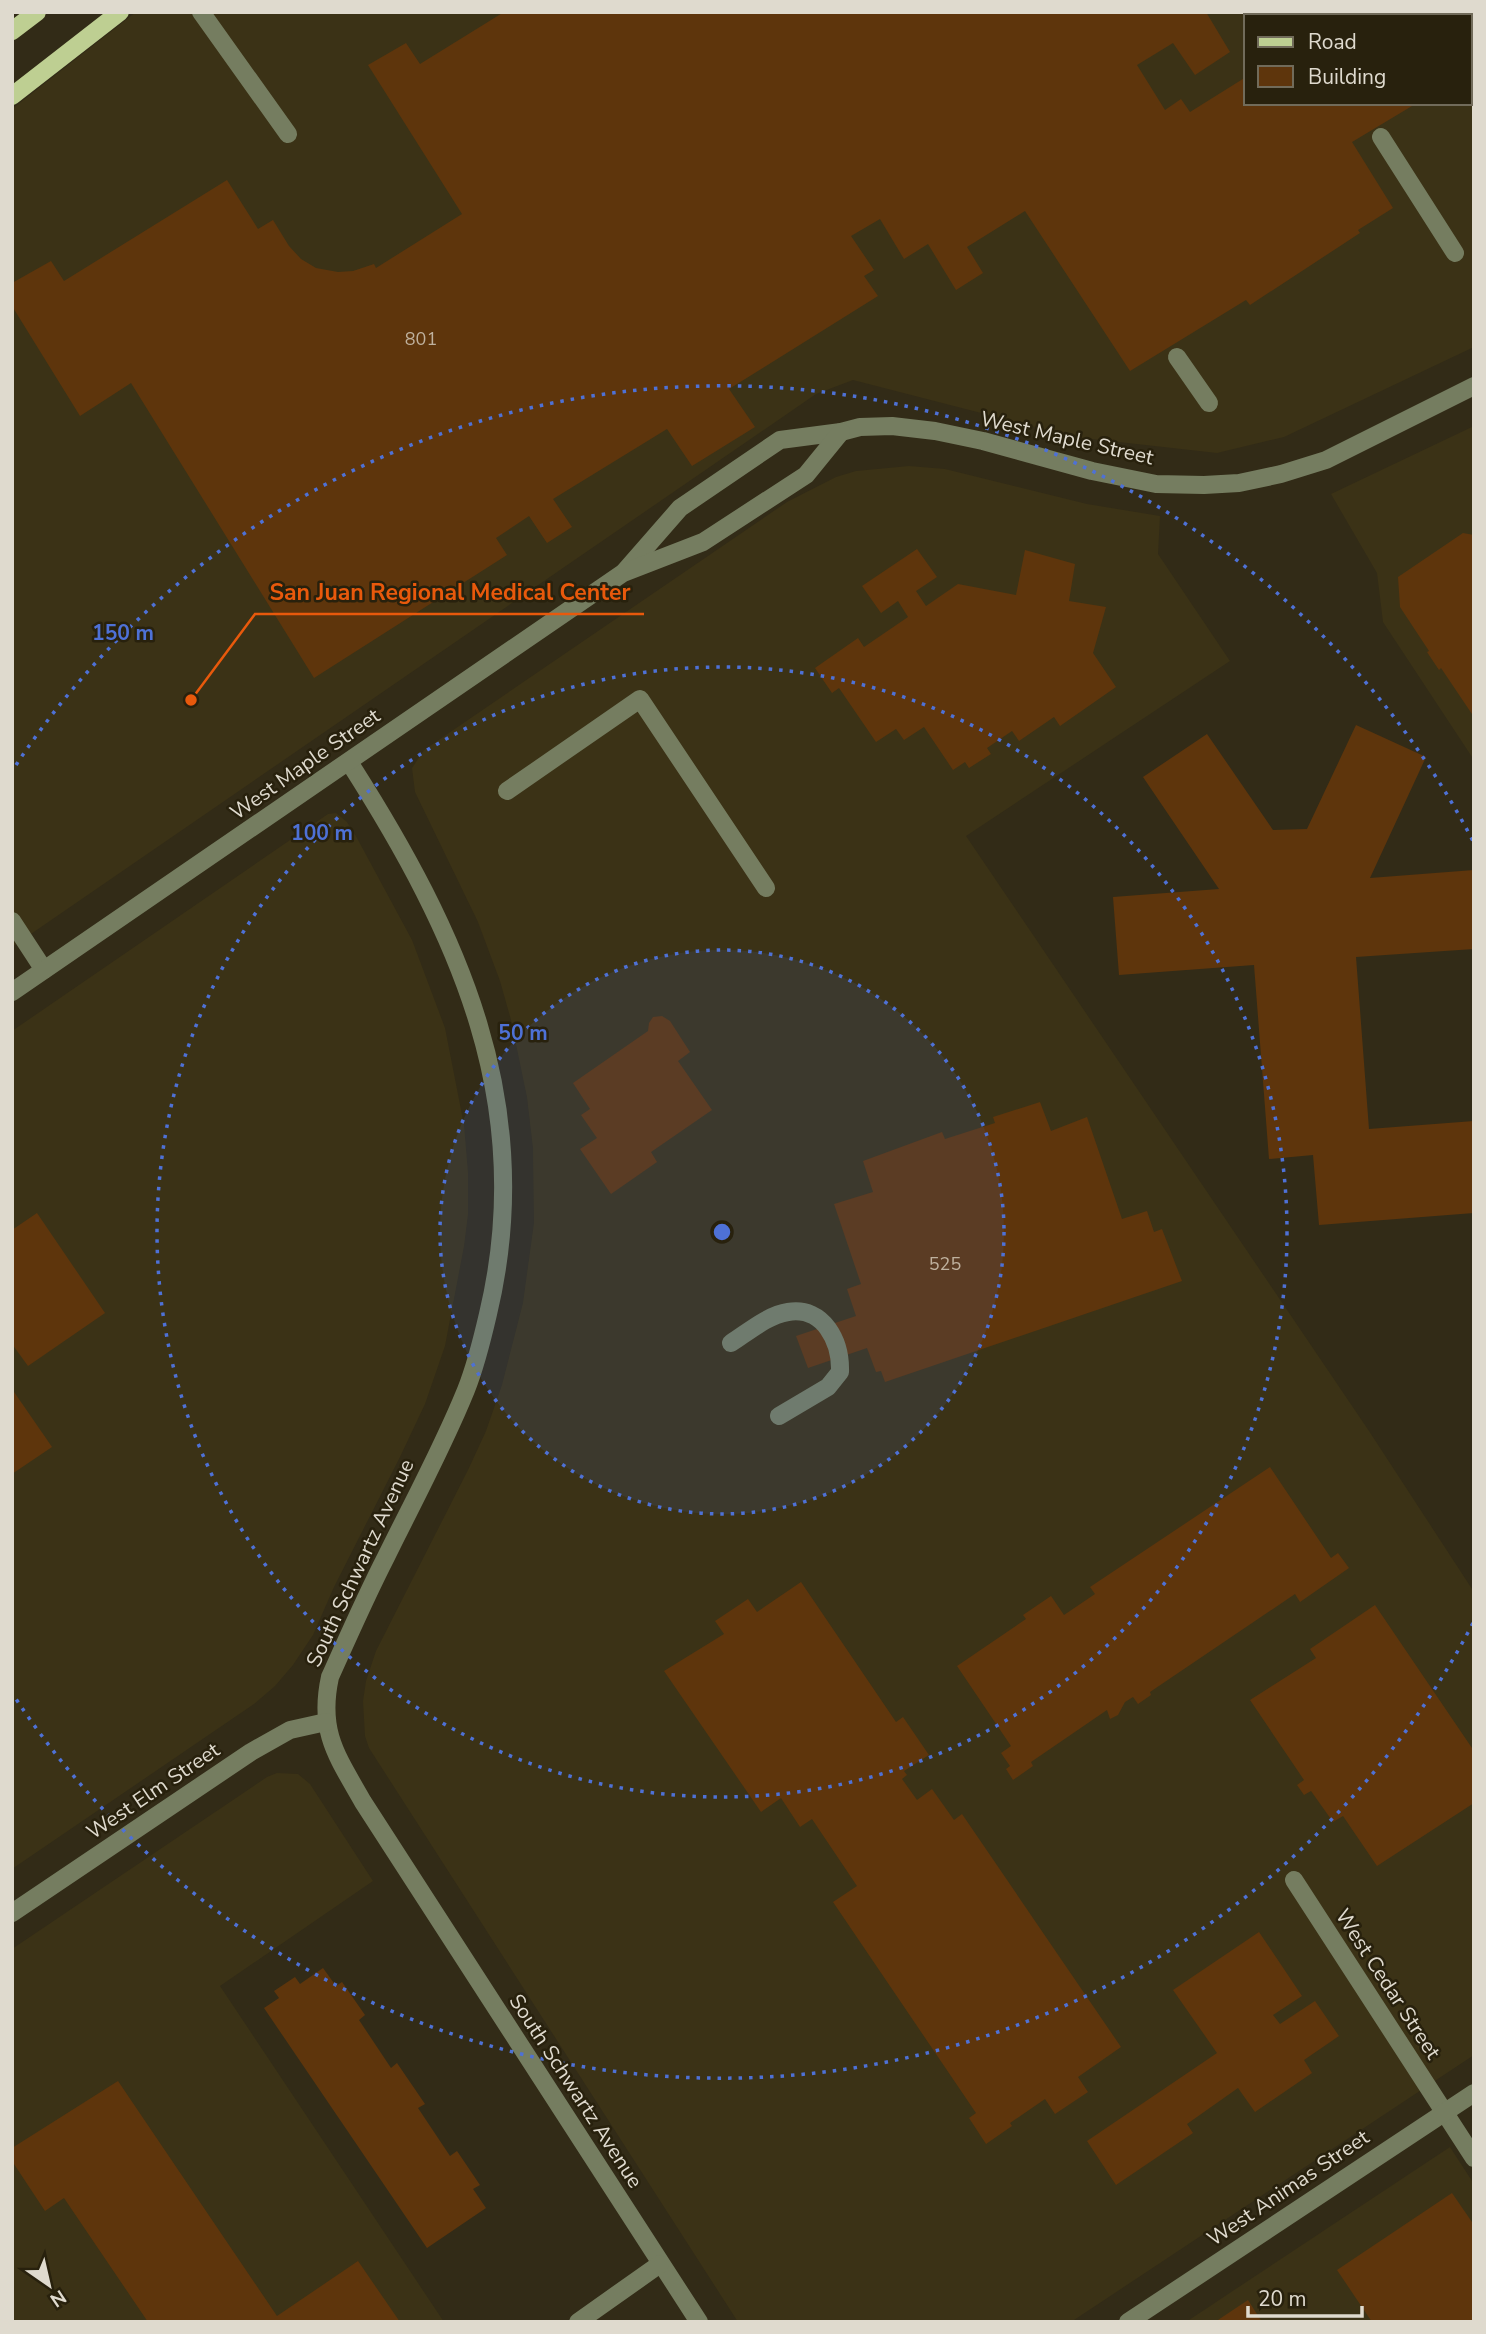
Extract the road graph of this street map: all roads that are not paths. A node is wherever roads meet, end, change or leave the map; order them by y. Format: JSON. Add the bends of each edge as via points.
{"nodes":[{"id":1,"x":37,"y":12,"type":"edge"},
{"id":2,"x":120,"y":12,"type":"edge"},
{"id":3,"x":201,"y":12,"type":"edge"},
{"id":4,"x":12,"y":31,"type":"edge"},
{"id":5,"x":12,"y":96,"type":"edge"},
{"id":6,"x":288,"y":134,"type":"dead end"},
{"id":7,"x":1381,"y":137,"type":"dead end"},
{"id":8,"x":1455,"y":253,"type":"dead end"},
{"id":9,"x":1177,"y":357,"type":"dead end"},
{"id":10,"x":1474,"y":386,"type":"edge"},
{"id":11,"x":1209,"y":403,"type":"dead end"},
{"id":12,"x":841,"y":432,"type":"junction"},
{"id":13,"x":623,"y":573,"type":"junction"},
{"id":14,"x":349,"y":762,"type":"junction"},
{"id":15,"x":507,"y":791,"type":"dead end"},
{"id":16,"x":766,"y":888,"type":"dead end"},
{"id":17,"x":12,"y":921,"type":"edge"},
{"id":18,"x":44,"y":970,"type":"junction"},
{"id":19,"x":12,"y":992,"type":"edge"},
{"id":20,"x":731,"y":1343,"type":"dead end"},
{"id":21,"x":779,"y":1416,"type":"dead end"},
{"id":22,"x":326,"y":1722,"type":"junction"},
{"id":23,"x":1294,"y":1880,"type":"dead end"},
{"id":24,"x":12,"y":1913,"type":"edge"},
{"id":25,"x":1474,"y":2093,"type":"edge"},
{"id":26,"x":1444,"y":2113,"type":"junction"},
{"id":27,"x":1474,"y":2158,"type":"edge"},
{"id":28,"x":660,"y":2264,"type":"junction"},
{"id":29,"x":578,"y":2322,"type":"edge"},
{"id":30,"x":699,"y":2322,"type":"edge"},
{"id":31,"x":1128,"y":2322,"type":"edge"}],
"edges":[{"from":1,"to":4,"type":"main road"},
{"from":2,"to":5,"type":"main road"},
{"from":3,"to":6,"type":"street"},
{"from":7,"to":8,"type":"street"},
{"from":9,"to":11,"type":"street"},
{"from":10,"to":12,"type":"street","name":"West Maple Street","via":[[1326,460],[1281,474],[1204,485],[1156,484],[935,431],[892,426]]},
{"from":12,"to":13,"type":"street","name":"West Maple Street","via":[[806,475],[715,535]]},
{"from":12,"to":13,"type":"street","name":"West Maple Street","via":[[780,440],[680,508]]},
{"from":13,"to":14,"type":"street","name":"West Maple Street"},
{"from":14,"to":18,"type":"street","name":"West Maple Street"},
{"from":14,"to":22,"type":"street","name":"South Schwartz Avenue","via":[[423,887],[477,1012],[497,1101],[503,1204],[495,1286],[467,1388],[330,1677]]},
{"from":15,"to":16,"type":"street","via":[[640,699]]},
{"from":17,"to":18,"type":"street"},
{"from":18,"to":19,"type":"street","name":"West Maple Street"},
{"from":20,"to":21,"type":"street","via":[[788,1312],[812,1313],[827,1326],[841,1357],[840,1372],[828,1387]]},
{"from":22,"to":24,"type":"street","name":"West Elm Street","via":[[290,1730],[251,1752]]},
{"from":22,"to":28,"type":"street","name":"South Schwartz Avenue","via":[[336,1754],[363,1802]]},
{"from":23,"to":26,"type":"street","name":"West Cedar Street"},
{"from":25,"to":26,"type":"street","name":"West Animas Street"},
{"from":26,"to":27,"type":"street","name":"West Cedar Street"},
{"from":26,"to":31,"type":"street","name":"West Animas Street"},
{"from":28,"to":29,"type":"street"},
{"from":28,"to":30,"type":"street","name":"South Schwartz Avenue"}]}
